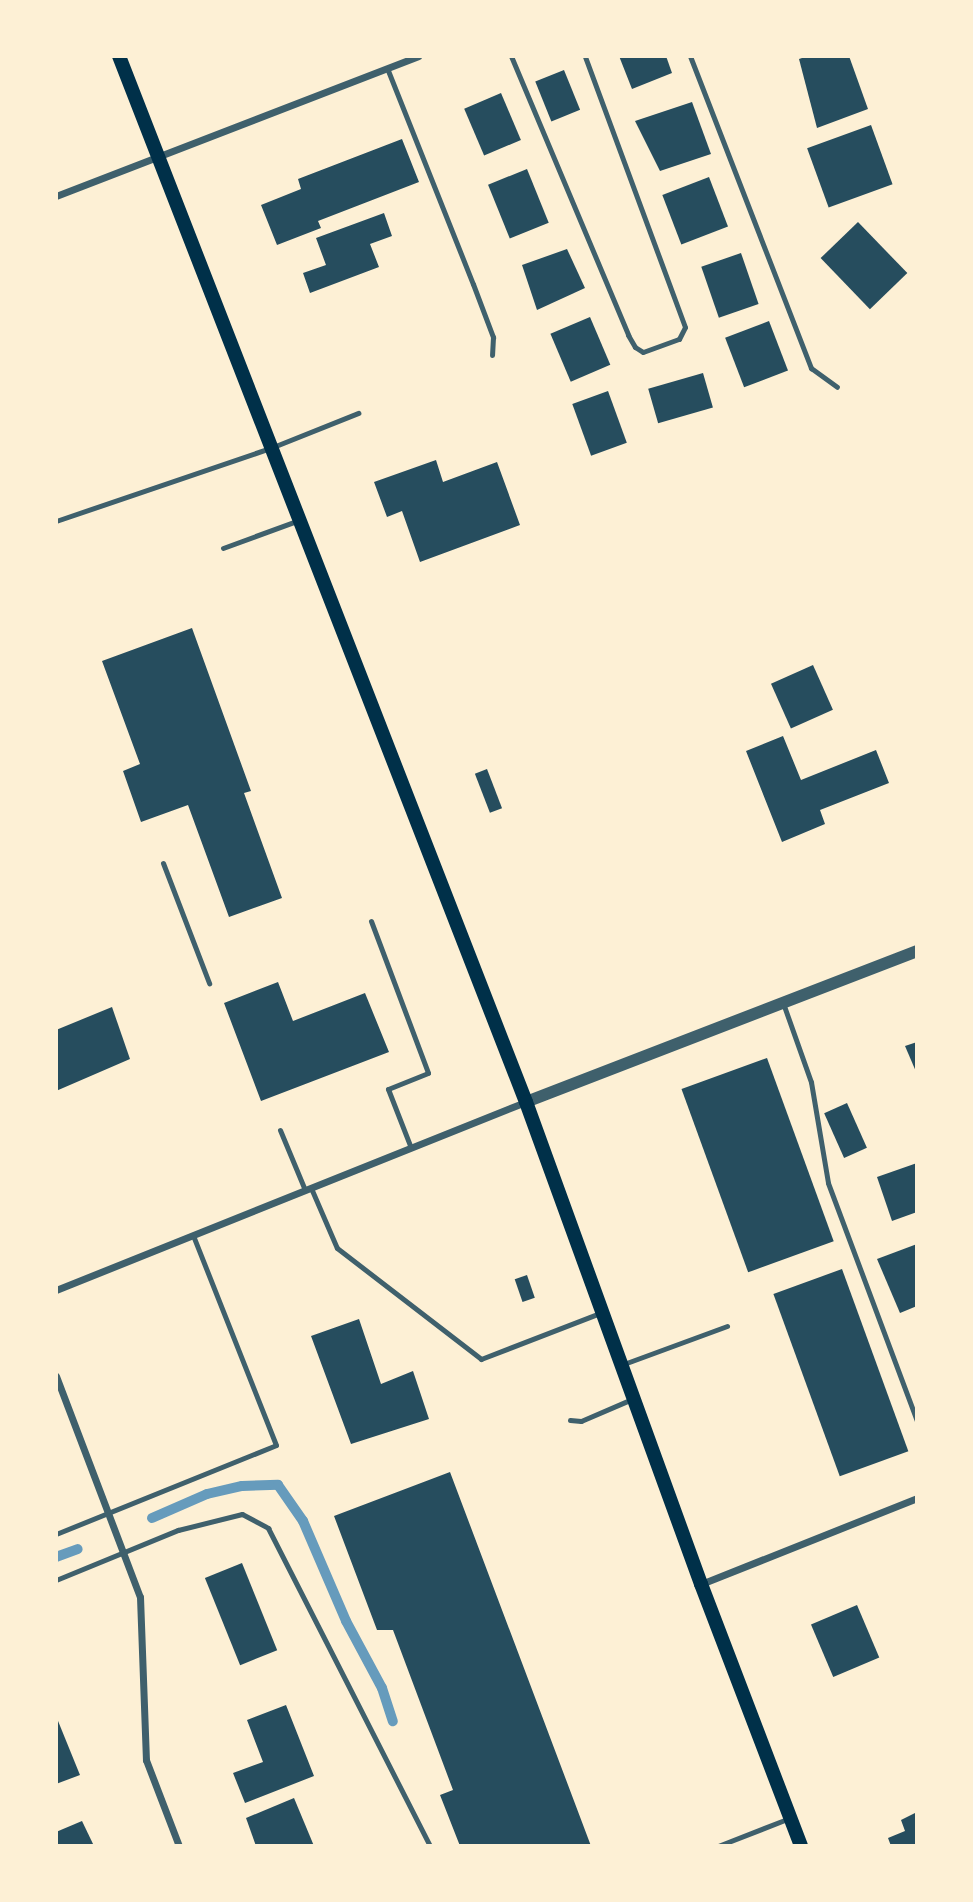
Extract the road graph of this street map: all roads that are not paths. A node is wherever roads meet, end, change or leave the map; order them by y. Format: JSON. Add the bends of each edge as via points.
{"nodes":[{"id":1,"x":120,"y":56,"type":"edge"},
{"id":2,"x":418,"y":56,"type":"edge"},
{"id":3,"x":511,"y":56,"type":"edge"},
{"id":4,"x":585,"y":56,"type":"edge"},
{"id":5,"x":690,"y":56,"type":"edge"},
{"id":6,"x":387,"y":68,"type":"junction"},
{"id":7,"x":158,"y":157,"type":"junction"},
{"id":8,"x":56,"y":196,"type":"edge"},
{"id":9,"x":492,"y":355,"type":"dead end"},
{"id":10,"x":837,"y":387,"type":"dead end"},
{"id":11,"x":358,"y":413,"type":"dead end"},
{"id":12,"x":273,"y":447,"type":"junction"},
{"id":13,"x":300,"y":520,"type":"junction"},
{"id":14,"x":56,"y":521,"type":"edge"},
{"id":15,"x":223,"y":548,"type":"dead end"},
{"id":16,"x":163,"y":863,"type":"dead end"},
{"id":17,"x":371,"y":921,"type":"dead end"},
{"id":18,"x":917,"y":951,"type":"edge"},
{"id":19,"x":209,"y":983,"type":"dead end"},
{"id":20,"x":783,"y":1003,"type":"junction"},
{"id":21,"x":526,"y":1102,"type":"junction"},
{"id":22,"x":280,"y":1130,"type":"dead end"},
{"id":23,"x":411,"y":1148,"type":"junction"},
{"id":24,"x":308,"y":1189,"type":"junction"},
{"id":25,"x":193,"y":1235,"type":"junction"},
{"id":26,"x":56,"y":1290,"type":"edge"},
{"id":27,"x":603,"y":1312,"type":"junction"},
{"id":28,"x":727,"y":1326,"type":"dead end"},
{"id":29,"x":621,"y":1365,"type":"junction"},
{"id":30,"x":56,"y":1376,"type":"edge"},
{"id":31,"x":634,"y":1398,"type":"junction"},
{"id":32,"x":570,"y":1420,"type":"dead end"},
{"id":33,"x":917,"y":1421,"type":"edge"},
{"id":34,"x":917,"y":1498,"type":"edge"},
{"id":35,"x":110,"y":1513,"type":"junction"},
{"id":36,"x":56,"y":1534,"type":"edge"},
{"id":37,"x":126,"y":1552,"type":"junction"},
{"id":38,"x":56,"y":1580,"type":"edge"},
{"id":39,"x":701,"y":1584,"type":"junction"},
{"id":40,"x":790,"y":1818,"type":"junction"},
{"id":41,"x":179,"y":1846,"type":"edge"},
{"id":42,"x":430,"y":1846,"type":"edge"},
{"id":43,"x":718,"y":1846,"type":"edge"},
{"id":44,"x":801,"y":1846,"type":"edge"}],
"edges":[{"from":1,"to":7,"type":"main road"},
{"from":2,"to":6,"type":"street"},
{"from":3,"to":4,"type":"lane","via":[[628,335],[643,352],[679,340],[685,327]]},
{"from":5,"to":10,"type":"lane","via":[[811,368]]},
{"from":6,"to":7,"type":"street"},
{"from":6,"to":9,"type":"lane","via":[[493,337]]},
{"from":7,"to":8,"type":"street"},
{"from":7,"to":12,"type":"main road"},
{"from":11,"to":12,"type":"lane"},
{"from":12,"to":13,"type":"main road"},
{"from":12,"to":14,"type":"lane"},
{"from":13,"to":15,"type":"lane"},
{"from":13,"to":21,"type":"main road"},
{"from":16,"to":19,"type":"lane"},
{"from":17,"to":23,"type":"lane","via":[[428,1073],[388,1089]]},
{"from":18,"to":20,"type":"street"},
{"from":20,"to":21,"type":"street"},
{"from":20,"to":33,"type":"lane","via":[[811,1082],[828,1183]]},
{"from":21,"to":23,"type":"street"},
{"from":21,"to":27,"type":"main road"},
{"from":22,"to":24,"type":"lane"},
{"from":23,"to":24,"type":"street"},
{"from":24,"to":25,"type":"street"},
{"from":24,"to":27,"type":"lane","via":[[337,1248],[481,1359]]},
{"from":25,"to":26,"type":"street"},
{"from":25,"to":35,"type":"lane","via":[[276,1445]]},
{"from":27,"to":29,"type":"main road"},
{"from":28,"to":29,"type":"lane"},
{"from":29,"to":31,"type":"main road"},
{"from":30,"to":35,"type":"street"},
{"from":31,"to":32,"type":"lane","via":[[581,1421]]},
{"from":31,"to":39,"type":"main road"},
{"from":34,"to":39,"type":"street"},
{"from":35,"to":36,"type":"lane"},
{"from":35,"to":37,"type":"street"},
{"from":37,"to":38,"type":"lane"},
{"from":37,"to":41,"type":"street","via":[[140,1597],[146,1760]]},
{"from":37,"to":42,"type":"lane","via":[[178,1530],[242,1514],[268,1528]]},
{"from":39,"to":40,"type":"main road"},
{"from":40,"to":43,"type":"lane"},
{"from":40,"to":44,"type":"main road"}]}
